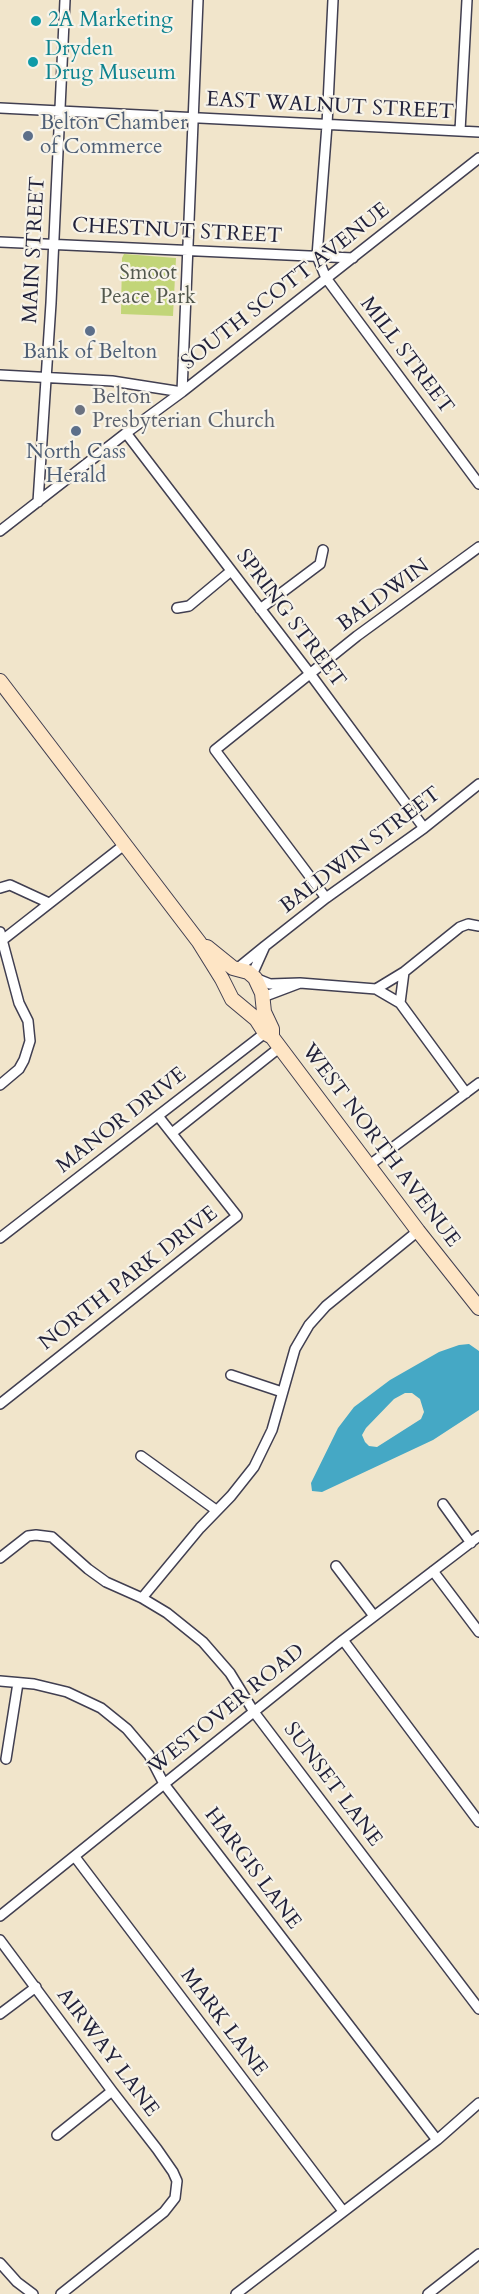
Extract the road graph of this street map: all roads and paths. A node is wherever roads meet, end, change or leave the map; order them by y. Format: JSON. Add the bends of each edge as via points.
{"nodes":[{"id":1,"x":65,"y":0,"type":"edge"},
{"id":2,"x":198,"y":0,"type":"edge"},
{"id":3,"x":333,"y":0,"type":"edge"},
{"id":4,"x":467,"y":0,"type":"edge"},
{"id":5,"x":0,"y":108,"type":"edge"},
{"id":6,"x":61,"y":112,"type":"junction"},
{"id":7,"x":194,"y":118,"type":"junction"},
{"id":8,"x":327,"y":125,"type":"junction"},
{"id":9,"x":460,"y":131,"type":"junction"},
{"id":10,"x":479,"y":132,"type":"edge"},
{"id":11,"x":479,"y":158,"type":"edge"},
{"id":12,"x":0,"y":242,"type":"edge"},
{"id":13,"x":53,"y":244,"type":"junction"},
{"id":14,"x":186,"y":251,"type":"junction"},
{"id":15,"x":317,"y":256,"type":"junction"},
{"id":16,"x":353,"y":258,"type":"junction"},
{"id":17,"x":326,"y":278,"type":"junction"},
{"id":18,"x":0,"y":375,"type":"edge"},
{"id":19,"x":46,"y":378,"type":"junction"},
{"id":20,"x":182,"y":392,"type":"junction"},
{"id":21,"x":126,"y":433,"type":"junction"},
{"id":22,"x":479,"y":484,"type":"edge"},
{"id":23,"x":38,"y":502,"type":"junction"},
{"id":24,"x":0,"y":531,"type":"edge"},
{"id":25,"x":479,"y":548,"type":"edge"},
{"id":26,"x":323,"y":550,"type":"dead end"},
{"id":27,"x":231,"y":571,"type":"junction"},
{"id":28,"x":177,"y":608,"type":"dead end"},
{"id":29,"x":260,"y":609,"type":"junction"},
{"id":30,"x":311,"y":675,"type":"junction"},
{"id":31,"x":0,"y":681,"type":"edge"},
{"id":32,"x":479,"y":784,"type":"edge"},
{"id":33,"x":424,"y":828,"type":"junction"},
{"id":34,"x":124,"y":845,"type":"junction"},
{"id":35,"x":0,"y":888,"type":"edge"},
{"id":36,"x":326,"y":898,"type":"junction"},
{"id":37,"x":50,"y":903,"type":"junction"},
{"id":38,"x":478,"y":924,"type":"edge"},
{"id":39,"x":1,"y":938,"type":"edge"},
{"id":40,"x":199,"y":942,"type":"junction"},
{"id":41,"x":265,"y":946,"type":"junction"},
{"id":42,"x":235,"y":968,"type":"junction"},
{"id":43,"x":404,"y":972,"type":"junction"},
{"id":44,"x":253,"y":977,"type":"junction"},
{"id":45,"x":222,"y":979,"type":"junction"},
{"id":46,"x":300,"y":983,"type":"junction"},
{"id":47,"x":376,"y":988,"type":"junction"},
{"id":48,"x":263,"y":999,"type":"junction"},
{"id":49,"x":400,"y":1003,"type":"junction"},
{"id":50,"x":248,"y":1011,"type":"junction"},
{"id":51,"x":272,"y":1039,"type":"junction"},
{"id":52,"x":479,"y":1083,"type":"edge"},
{"id":53,"x":0,"y":1084,"type":"edge"},
{"id":54,"x":466,"y":1093,"type":"junction"},
{"id":55,"x":158,"y":1116,"type":"junction"},
{"id":56,"x":172,"y":1133,"type":"junction"},
{"id":57,"x":368,"y":1166,"type":"junction"},
{"id":58,"x":418,"y":1231,"type":"junction"},
{"id":59,"x":0,"y":1238,"type":"edge"},
{"id":60,"x":479,"y":1308,"type":"edge"},
{"id":61,"x":231,"y":1375,"type":"dead end"},
{"id":62,"x":282,"y":1392,"type":"junction"},
{"id":63,"x":0,"y":1404,"type":"edge"},
{"id":64,"x":141,"y":1456,"type":"dead end"},
{"id":65,"x":443,"y":1504,"type":"dead end"},
{"id":66,"x":216,"y":1510,"type":"junction"},
{"id":67,"x":475,"y":1539,"type":"edge"},
{"id":68,"x":0,"y":1558,"type":"edge"},
{"id":69,"x":336,"y":1566,"type":"dead end"},
{"id":70,"x":433,"y":1571,"type":"junction"},
{"id":71,"x":142,"y":1598,"type":"junction"},
{"id":72,"x":374,"y":1616,"type":"junction"},
{"id":73,"x":479,"y":1632,"type":"edge"},
{"id":74,"x":343,"y":1640,"type":"junction"},
{"id":75,"x":0,"y":1681,"type":"edge"},
{"id":76,"x":18,"y":1683,"type":"junction"},
{"id":77,"x":254,"y":1712,"type":"junction"},
{"id":78,"x":6,"y":1759,"type":"dead end"},
{"id":79,"x":164,"y":1784,"type":"junction"},
{"id":80,"x":479,"y":1822,"type":"edge"},
{"id":81,"x":75,"y":1857,"type":"junction"},
{"id":82,"x":0,"y":1916,"type":"edge"},
{"id":83,"x":0,"y":1940,"type":"edge"},
{"id":84,"x":36,"y":1987,"type":"junction"},
{"id":85,"x":479,"y":2009,"type":"edge"},
{"id":86,"x":0,"y":2014,"type":"edge"},
{"id":87,"x":112,"y":2091,"type":"junction"},
{"id":88,"x":477,"y":2109,"type":"edge"},
{"id":89,"x":57,"y":2135,"type":"dead end"},
{"id":90,"x":437,"y":2140,"type":"junction"},
{"id":91,"x":343,"y":2211,"type":"junction"},
{"id":92,"x":479,"y":2254,"type":"edge"},
{"id":93,"x":0,"y":2263,"type":"edge"},
{"id":94,"x":33,"y":2294,"type":"edge"},
{"id":95,"x":61,"y":2294,"type":"edge"},
{"id":96,"x":236,"y":2294,"type":"edge"},
{"id":97,"x":428,"y":2294,"type":"edge"}],
"edges":[{"from":1,"to":6,"type":"street","name":"MAIN STREET"},
{"from":2,"to":7,"type":"street"},
{"from":3,"to":8,"type":"street"},
{"from":4,"to":9,"type":"street"},
{"from":5,"to":6,"type":"street","name":"EAST WALNUT STREET"},
{"from":6,"to":7,"type":"street","name":"EAST WALNUT STREET"},
{"from":6,"to":13,"type":"street","name":"MAIN STREET"},
{"from":7,"to":8,"type":"street","name":"EAST WALNUT STREET"},
{"from":7,"to":14,"type":"street"},
{"from":8,"to":9,"type":"street","name":"EAST WALNUT STREET"},
{"from":8,"to":15,"type":"street"},
{"from":9,"to":10,"type":"street","name":"EAST WALNUT STREET"},
{"from":11,"to":16,"type":"street","name":"SOUTH SCOTT AVENUE"},
{"from":12,"to":13,"type":"street","name":"CHESTNUT STREET"},
{"from":13,"to":14,"type":"street","name":"CHESTNUT STREET"},
{"from":13,"to":19,"type":"street","name":"MAIN STREET"},
{"from":14,"to":15,"type":"street","name":"CHESTNUT STREET"},
{"from":14,"to":20,"type":"street"},
{"from":15,"to":16,"type":"street","name":"CHESTNUT STREET"},
{"from":15,"to":17,"type":"street","name":"MILL STREET"},
{"from":16,"to":17,"type":"street","name":"SOUTH SCOTT AVENUE"},
{"from":17,"to":20,"type":"street","name":"SOUTH SCOTT AVENUE"},
{"from":17,"to":22,"type":"street","name":"MILL STREET"},
{"from":18,"to":19,"type":"street"},
{"from":19,"to":20,"type":"street","via":[[112,381]]},
{"from":19,"to":23,"type":"street","name":"MAIN STREET"},
{"from":20,"to":21,"type":"street","name":"SOUTH SCOTT AVENUE"},
{"from":21,"to":23,"type":"street","name":"SOUTH SCOTT AVENUE"},
{"from":21,"to":27,"type":"street","name":"SPRING STREET"},
{"from":23,"to":24,"type":"street","name":"SOUTH SCOTT AVENUE"},
{"from":25,"to":30,"type":"street","name":"BALDWIN","via":[[357,636]]},
{"from":26,"to":29,"type":"street","via":[[320,564]]},
{"from":27,"to":28,"type":"street","via":[[189,606]]},
{"from":27,"to":29,"type":"street","name":"SPRING STREET"},
{"from":29,"to":30,"type":"street","name":"SPRING STREET"},
{"from":30,"to":33,"type":"street","name":"SPRING STREET"},
{"from":30,"to":36,"type":"street","name":"BALDWIN","via":[[215,750]]},
{"from":31,"to":34,"type":"main road","name":"WEST NORTH AVENUE"},
{"from":32,"to":33,"type":"street","name":"BALDWIN STREET"},
{"from":33,"to":36,"type":"street","name":"BALDWIN STREET"},
{"from":34,"to":37,"type":"street"},
{"from":34,"to":40,"type":"main road","name":"WEST NORTH AVENUE"},
{"from":35,"to":37,"type":"street","via":[[10,885]]},
{"from":36,"to":41,"type":"street","name":"BALDWIN STREET"},
{"from":37,"to":39,"type":"street"},
{"from":38,"to":43,"type":"street","via":[[460,927]]},
{"from":39,"to":53,"type":"street","via":[[28,1021],[30,1041],[19,1069]]},
{"from":40,"to":42,"type":"main road","name":"WEST NORTH AVENUE"},
{"from":40,"to":45,"type":"main road","name":"WEST NORTH AVENUE"},
{"from":41,"to":42,"type":"street","name":"BALDWIN STREET"},
{"from":41,"to":44,"type":"street","name":"BALDWIN STREET"},
{"from":42,"to":44,"type":"main road","name":"WEST NORTH AVENUE"},
{"from":42,"to":45,"type":"main road"},
{"from":43,"to":47,"type":"street"},
{"from":43,"to":49,"type":"street"},
{"from":44,"to":46,"type":"street","via":[[270,984]]},
{"from":44,"to":48,"type":"main road","name":"WEST NORTH AVENUE"},
{"from":45,"to":50,"type":"main road","name":"WEST NORTH AVENUE","via":[[232,999]]},
{"from":46,"to":47,"type":"street"},
{"from":46,"to":48,"type":"street"},
{"from":47,"to":49,"type":"street"},
{"from":48,"to":50,"type":"main road","via":[[257,1008]]},
{"from":48,"to":51,"type":"main road","name":"WEST NORTH AVENUE"},
{"from":49,"to":54,"type":"street"},
{"from":50,"to":51,"type":"main road","name":"WEST NORTH AVENUE"},
{"from":51,"to":55,"type":"street","name":"MANOR DRIVE"},
{"from":51,"to":56,"type":"street"},
{"from":51,"to":57,"type":"main road","name":"WEST NORTH AVENUE"},
{"from":52,"to":54,"type":"street"},
{"from":54,"to":57,"type":"street"},
{"from":55,"to":56,"type":"street","name":"NORTH PARK DRIVE"},
{"from":55,"to":59,"type":"street","name":"MANOR DRIVE"},
{"from":56,"to":63,"type":"street","name":"NORTH PARK DRIVE","via":[[237,1216]]},
{"from":57,"to":58,"type":"main road","name":"WEST NORTH AVENUE"},
{"from":58,"to":60,"type":"main road","name":"WEST NORTH AVENUE"},
{"from":58,"to":62,"type":"street","via":[[326,1306],[309,1325],[295,1349]]},
{"from":61,"to":62,"type":"street"},
{"from":62,"to":66,"type":"street","via":[[264,1449],[244,1480]]},
{"from":64,"to":66,"type":"street"},
{"from":65,"to":67,"type":"street"},
{"from":66,"to":71,"type":"street"},
{"from":67,"to":70,"type":"street","name":"WESTOVER ROAD"},
{"from":68,"to":71,"type":"street","name":"SUNSET LANE","via":[[28,1536],[45,1535],[106,1582]]},
{"from":69,"to":72,"type":"street"},
{"from":70,"to":72,"type":"street","name":"WESTOVER ROAD"},
{"from":70,"to":73,"type":"street"},
{"from":71,"to":77,"type":"street","name":"SUNSET LANE","via":[[202,1642],[230,1673]]},
{"from":72,"to":74,"type":"street","name":"WESTOVER ROAD"},
{"from":74,"to":77,"type":"street","name":"WESTOVER ROAD"},
{"from":74,"to":80,"type":"street"},
{"from":75,"to":76,"type":"street","name":"HARGIS LANE"},
{"from":76,"to":78,"type":"street"},
{"from":76,"to":79,"type":"street","name":"HARGIS LANE","via":[[68,1692],[101,1708],[139,1742]]},
{"from":77,"to":79,"type":"street","name":"WESTOVER ROAD"},
{"from":77,"to":85,"type":"street","name":"SUNSET LANE"},
{"from":79,"to":81,"type":"street","name":"WESTOVER ROAD"},
{"from":79,"to":90,"type":"street","name":"HARGIS LANE"},
{"from":81,"to":82,"type":"street","name":"WESTOVER ROAD"},
{"from":81,"to":91,"type":"street","name":"MARK LANE"},
{"from":83,"to":84,"type":"street","name":"AIRWAY LANE"},
{"from":84,"to":86,"type":"street"},
{"from":84,"to":87,"type":"street","name":"AIRWAY LANE"},
{"from":87,"to":89,"type":"street"},
{"from":87,"to":95,"type":"street","name":"AIRWAY LANE","via":[[173,2172],[176,2198],[164,2212]]},
{"from":88,"to":90,"type":"street"},
{"from":90,"to":91,"type":"street"},
{"from":91,"to":96,"type":"street"},
{"from":92,"to":97,"type":"street"},
{"from":93,"to":94,"type":"street"}]}
